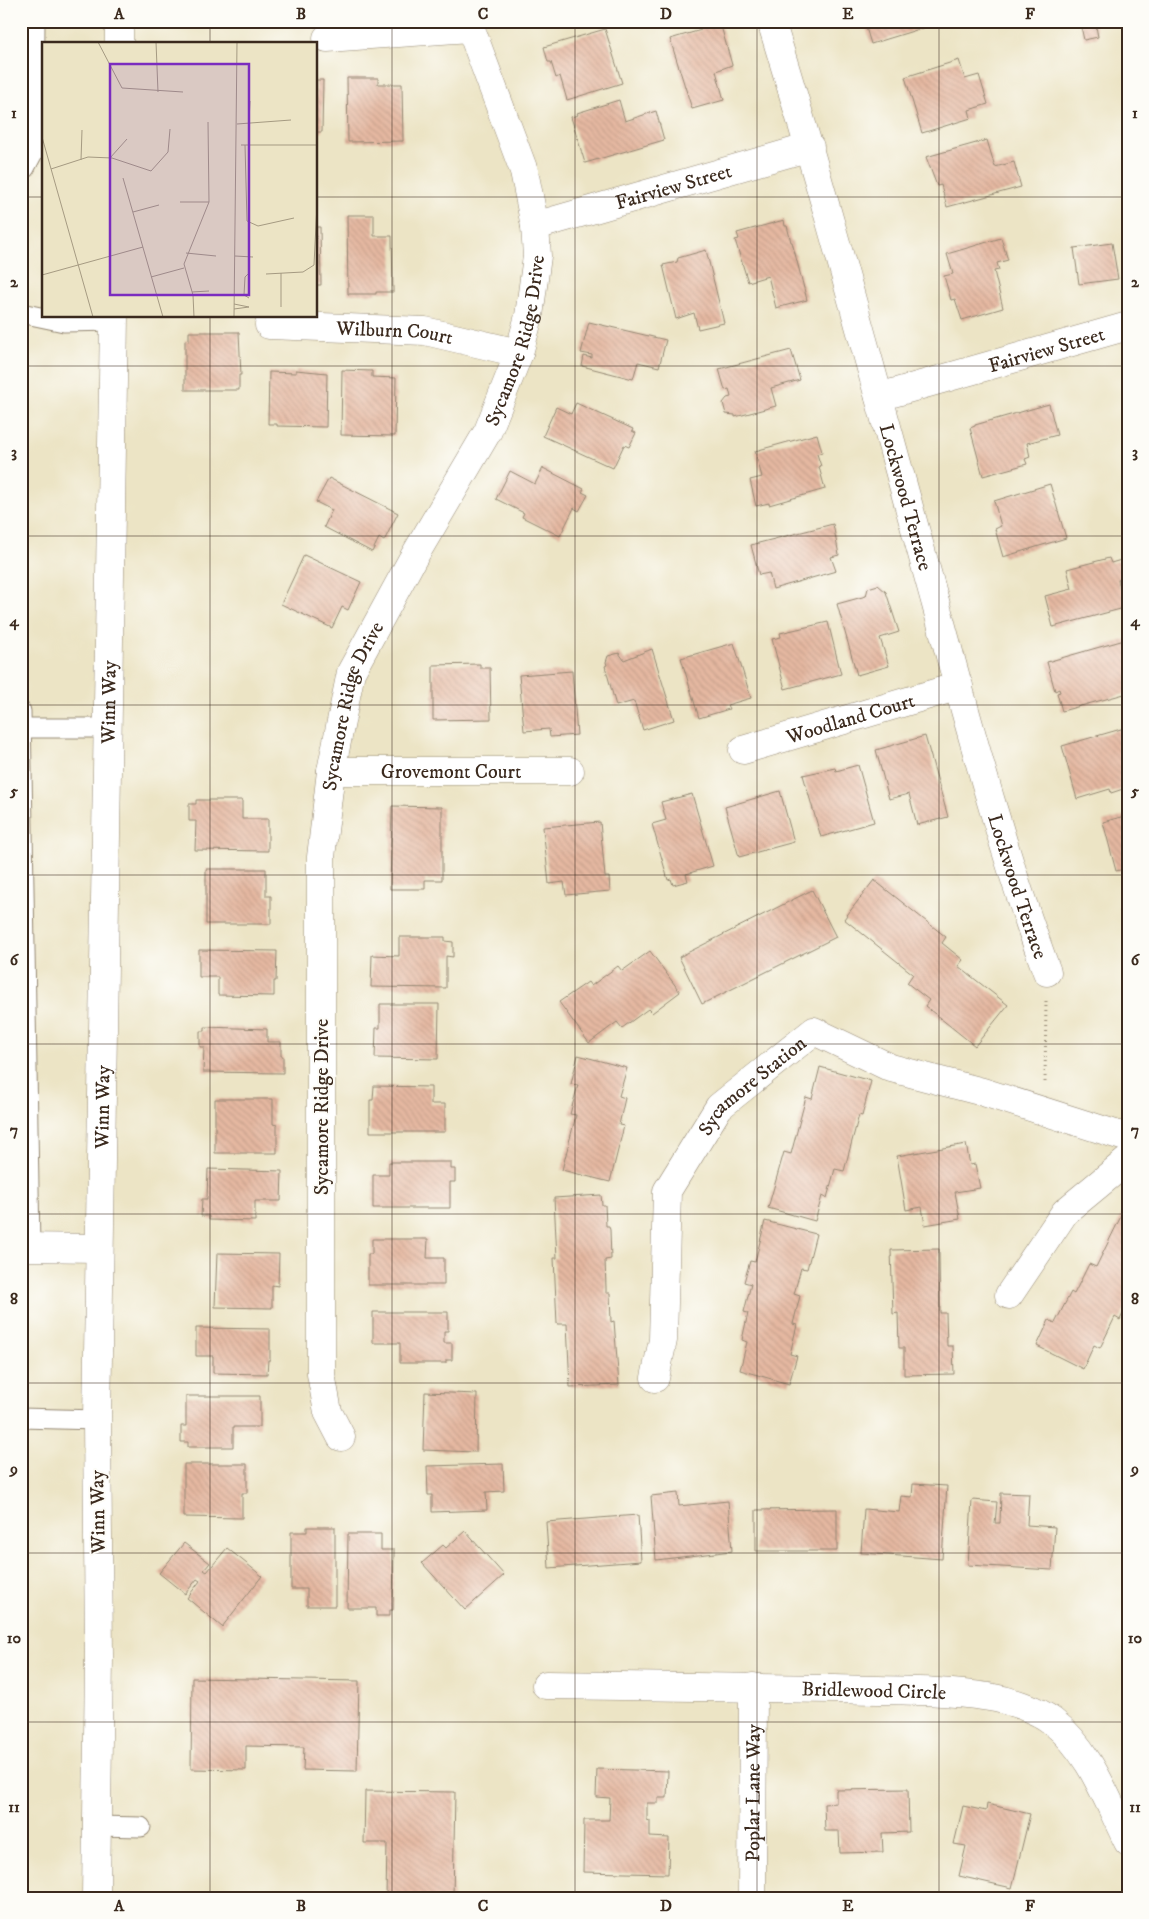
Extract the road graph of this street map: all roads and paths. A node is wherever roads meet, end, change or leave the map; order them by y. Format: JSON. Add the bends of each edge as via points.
{"nodes":[{"id":1,"x":35,"y":21,"type":"edge"},
{"id":2,"x":119,"y":21,"type":"edge"},
{"id":3,"x":771,"y":21,"type":"edge"},
{"id":4,"x":469,"y":25,"type":"edge"},
{"id":5,"x":326,"y":38,"type":"dead end"},
{"id":6,"x":119,"y":42,"type":"edge"},
{"id":7,"x":810,"y":147,"type":"junction"},
{"id":8,"x":21,"y":170,"type":"edge"},
{"id":9,"x":535,"y":226,"type":"junction"},
{"id":10,"x":21,"y":313,"type":"edge"},
{"id":11,"x":42,"y":317,"type":"edge"},
{"id":12,"x":45,"y":318,"type":"edge"},
{"id":13,"x":114,"y":318,"type":"edge"},
{"id":14,"x":269,"y":325,"type":"dead end"},
{"id":15,"x":1128,"y":326,"type":"edge"},
{"id":16,"x":519,"y":353,"type":"junction"},
{"id":17,"x":879,"y":397,"type":"junction"},
{"id":18,"x":958,"y":686,"type":"junction"},
{"id":19,"x":22,"y":719,"type":"edge"},
{"id":20,"x":108,"y":728,"type":"junction"},
{"id":21,"x":742,"y":750,"type":"dead end"},
{"id":22,"x":331,"y":771,"type":"junction"},
{"id":23,"x":570,"y":771,"type":"dead end"},
{"id":24,"x":1047,"y":972,"type":"joint"},
{"id":25,"x":1045,"y":1111,"type":"junction"},
{"id":26,"x":1128,"y":1138,"type":"edge"},
{"id":27,"x":1128,"y":1160,"type":"edge"},
{"id":28,"x":26,"y":1247,"type":"edge"},
{"id":29,"x":99,"y":1248,"type":"junction"},
{"id":30,"x":1009,"y":1295,"type":"dead end"},
{"id":31,"x":655,"y":1378,"type":"dead end"},
{"id":32,"x":21,"y":1418,"type":"edge"},
{"id":33,"x":96,"y":1420,"type":"junction"},
{"id":34,"x":341,"y":1437,"type":"dead end"},
{"id":35,"x":546,"y":1685,"type":"dead end"},
{"id":36,"x":753,"y":1687,"type":"junction"},
{"id":37,"x":96,"y":1826,"type":"junction"},
{"id":38,"x":141,"y":1827,"type":"dead end"},
{"id":39,"x":1128,"y":1842,"type":"edge"},
{"id":40,"x":96,"y":1898,"type":"edge"},
{"id":41,"x":752,"y":1898,"type":"edge"}],
"edges":[{"from":1,"to":8,"type":"lane","via":[[34,151]]},
{"from":2,"to":6,"type":"street"},
{"from":3,"to":7,"type":"street","name":"Lockwood Terrace"},
{"from":4,"to":5,"type":"street"},
{"from":4,"to":9,"type":"street","name":"Sycamore Ridge Drive","via":[[524,171]]},
{"from":7,"to":9,"type":"street","name":"Fairview Street"},
{"from":7,"to":17,"type":"street","name":"Lockwood Terrace"},
{"from":9,"to":16,"type":"street","name":"Sycamore Ridge Drive","via":[[535,283]]},
{"from":10,"to":11,"type":"lane"},
{"from":12,"to":13,"type":"lane","via":[[64,322]]},
{"from":13,"to":20,"type":"street","name":"Winn Way"},
{"from":14,"to":16,"type":"street","name":"Wilburn Court","via":[[425,331]]},
{"from":15,"to":17,"type":"street","name":"Fairview Street"},
{"from":16,"to":22,"type":"street","name":"Sycamore Ridge Drive","via":[[488,431],[351,672]]},
{"from":17,"to":18,"type":"street","name":"Lockwood Terrace"},
{"from":18,"to":21,"type":"street","name":"Woodland Court"},
{"from":18,"to":24,"type":"street","name":"Lockwood Terrace","via":[[1021,901]]},
{"from":19,"to":20,"type":"lane"},
{"from":19,"to":28,"type":"lane"},
{"from":20,"to":29,"type":"street","name":"Winn Way"},
{"from":22,"to":23,"type":"street","name":"Grovemont Court"},
{"from":22,"to":34,"type":"street","name":"Sycamore Ridge Drive","via":[[321,857],[321,1374],[328,1412]]},
{"from":24,"to":25,"type":"path"},
{"from":25,"to":26,"type":"street","name":"Sycamore Station"},
{"from":25,"to":31,"type":"street","name":"Sycamore Station","via":[[891,1068],[814,1031],[719,1107],[667,1191],[663,1340]]},
{"from":27,"to":30,"type":"street","via":[[1065,1212]]},
{"from":28,"to":29,"type":"street"},
{"from":29,"to":33,"type":"street","name":"Winn Way"},
{"from":32,"to":33,"type":"lane"},
{"from":33,"to":37,"type":"street","name":"Winn Way","via":[[99,1657]]},
{"from":35,"to":36,"type":"street","name":"Bridlewood Circle"},
{"from":36,"to":39,"type":"street","name":"Bridlewood Circle","via":[[948,1692],[1021,1705],[1051,1720],[1075,1742]]},
{"from":36,"to":41,"type":"street","name":"Poplar Lane Way"},
{"from":37,"to":38,"type":"lane"},
{"from":37,"to":40,"type":"street","name":"Winn Way"}]}
